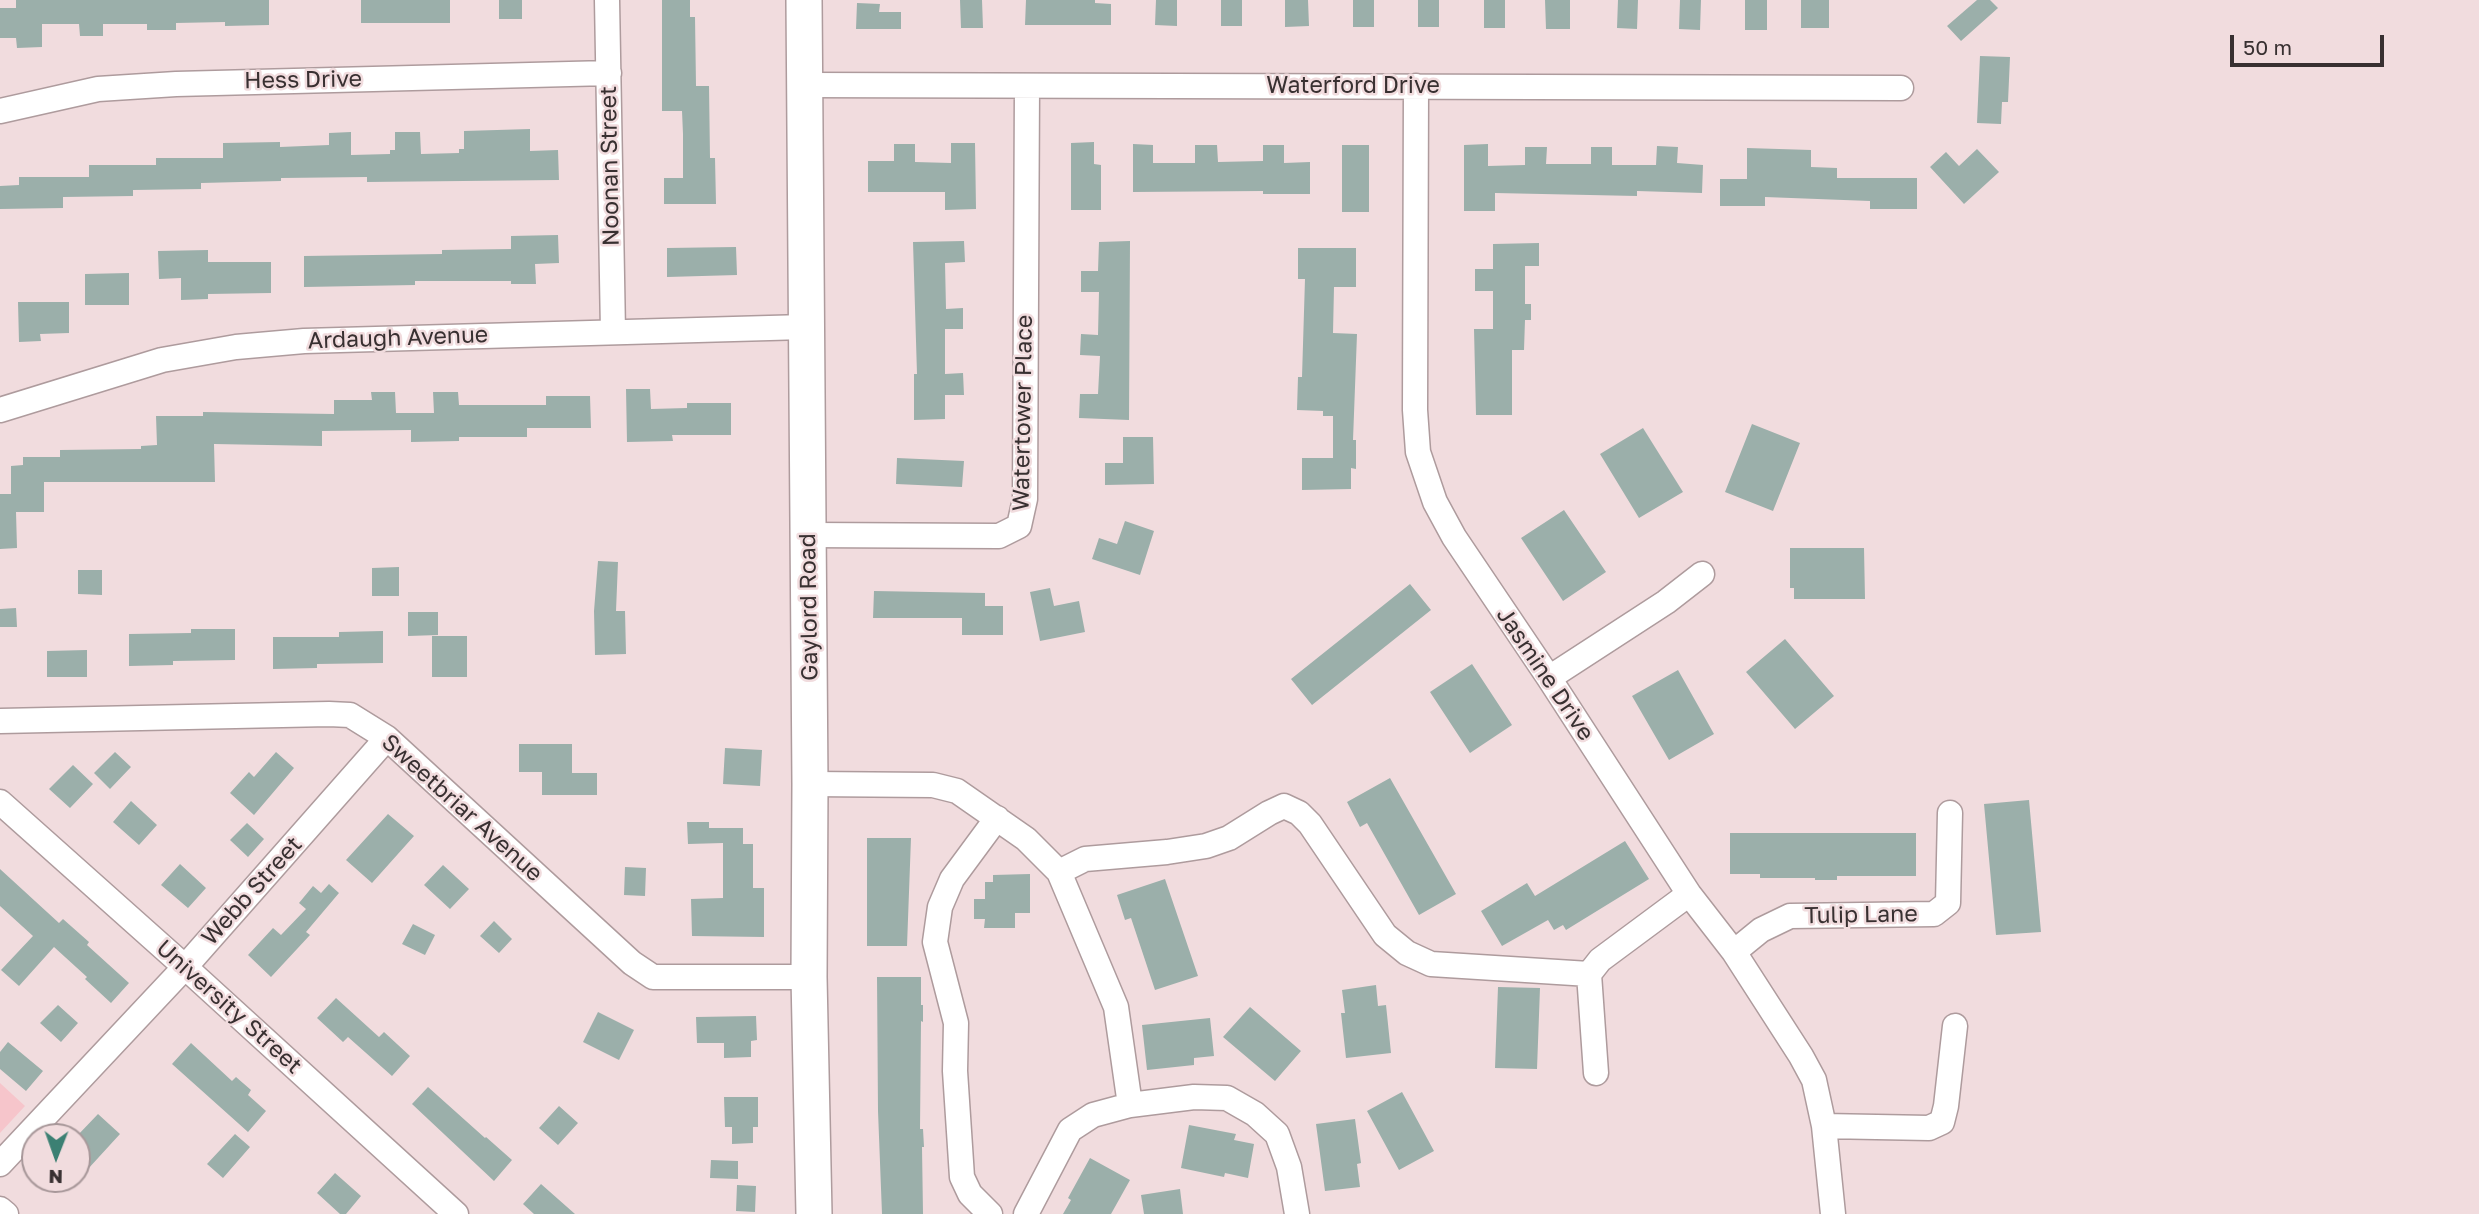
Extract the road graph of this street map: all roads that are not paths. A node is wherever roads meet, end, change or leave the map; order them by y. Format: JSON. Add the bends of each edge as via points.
{"nodes":[{"id":1,"x":607,"y":0,"type":"edge"},
{"id":2,"x":804,"y":0,"type":"edge"},
{"id":3,"x":609,"y":72,"type":"junction"},
{"id":4,"x":805,"y":85,"type":"junction"},
{"id":5,"x":1027,"y":86,"type":"junction"},
{"id":6,"x":1416,"y":86,"type":"junction"},
{"id":7,"x":1901,"y":88,"type":"dead end"},
{"id":8,"x":0,"y":111,"type":"edge"},
{"id":9,"x":805,"y":327,"type":"junction"},
{"id":10,"x":612,"y":331,"type":"junction"},
{"id":11,"x":0,"y":410,"type":"edge"},
{"id":12,"x":808,"y":535,"type":"junction"},
{"id":13,"x":1702,"y":574,"type":"dead end"},
{"id":14,"x":1549,"y":678,"type":"junction"},
{"id":15,"x":0,"y":721,"type":"edge"},
{"id":16,"x":387,"y":738,"type":"junction"},
{"id":17,"x":810,"y":784,"type":"junction"},
{"id":18,"x":0,"y":802,"type":"edge"},
{"id":19,"x":1950,"y":813,"type":"dead end"},
{"id":20,"x":997,"y":818,"type":"junction"},
{"id":21,"x":1059,"y":872,"type":"junction"},
{"id":22,"x":1689,"y":894,"type":"junction"},
{"id":23,"x":1734,"y":952,"type":"junction"},
{"id":24,"x":185,"y":967,"type":"junction"},
{"id":25,"x":1589,"y":974,"type":"junction"},
{"id":26,"x":809,"y":977,"type":"junction"},
{"id":27,"x":1955,"y":1026,"type":"dead end"},
{"id":28,"x":1596,"y":1073,"type":"dead end"},
{"id":29,"x":1130,"y":1105,"type":"junction"},
{"id":30,"x":1824,"y":1126,"type":"junction"},
{"id":31,"x":0,"y":1164,"type":"edge"},
{"id":32,"x":0,"y":1209,"type":"edge"},
{"id":33,"x":6,"y":1214,"type":"edge"},
{"id":34,"x":456,"y":1214,"type":"edge"},
{"id":35,"x":814,"y":1214,"type":"edge"},
{"id":36,"x":990,"y":1214,"type":"edge"},
{"id":37,"x":1026,"y":1214,"type":"edge"},
{"id":38,"x":1297,"y":1214,"type":"edge"},
{"id":39,"x":1833,"y":1214,"type":"edge"}],
"edges":[{"from":1,"to":3,"type":"street","name":"Noonan Street"},
{"from":2,"to":4,"type":"street","name":"Gaylord Road"},
{"from":3,"to":8,"type":"street","name":"Hess Drive","via":[[176,84],[98,89]]},
{"from":3,"to":10,"type":"street","name":"Noonan Street"},
{"from":4,"to":5,"type":"street","name":"Waterford Drive"},
{"from":4,"to":9,"type":"street","name":"Gaylord Road"},
{"from":5,"to":6,"type":"street","name":"Waterford Drive"},
{"from":5,"to":12,"type":"street","name":"Watertower Place","via":[[1025,499],[1019,526],[999,536]]},
{"from":6,"to":7,"type":"street","name":"Waterford Drive"},
{"from":6,"to":14,"type":"street","name":"Jasmine Drive","via":[[1418,452],[1435,502],[1454,537]]},
{"from":9,"to":10,"type":"street","name":"Ardaugh Avenue"},
{"from":9,"to":12,"type":"street","name":"Gaylord Road"},
{"from":10,"to":11,"type":"street","name":"Ardaugh Avenue","via":[[236,347],[138,367]]},
{"from":12,"to":17,"type":"street","name":"Gaylord Road"},
{"from":13,"to":14,"type":"street"},
{"from":14,"to":22,"type":"street","name":"Jasmine Drive"},
{"from":15,"to":16,"type":"street","name":"Sweetbriar Avenue","via":[[329,714],[350,715]]},
{"from":16,"to":24,"type":"street","name":"Webb Street"},
{"from":16,"to":26,"type":"street","name":"Sweetbriar Avenue","via":[[632,963],[653,977]]},
{"from":17,"to":20,"type":"street","via":[[933,785],[957,791]]},
{"from":17,"to":26,"type":"street","name":"Gaylord Road"},
{"from":18,"to":24,"type":"street","name":"University Street"},
{"from":19,"to":23,"type":"street","name":"Tulip Lane","via":[[1948,903],[1934,914],[1790,916],[1761,930]]},
{"from":20,"to":21,"type":"street"},
{"from":20,"to":36,"type":"street","via":[[951,879],[940,907],[935,942],[956,1023],[962,1177],[970,1194]]},
{"from":21,"to":25,"type":"street","via":[[1086,859],[1206,846],[1284,806],[1310,824],[1385,935],[1407,953],[1431,964]]},
{"from":21,"to":29,"type":"street","via":[[1116,1007]]},
{"from":22,"to":23,"type":"street","name":"Jasmine Drive"},
{"from":22,"to":25,"type":"street","via":[[1600,960]]},
{"from":23,"to":30,"type":"street","name":"Jasmine Drive","via":[[1814,1080]]},
{"from":24,"to":31,"type":"street","name":"Webb Street"},
{"from":24,"to":34,"type":"street","name":"University Street"},
{"from":25,"to":28,"type":"street"},
{"from":26,"to":35,"type":"street","name":"Gaylord Road"},
{"from":27,"to":30,"type":"street","via":[[1942,1122],[1929,1128]]},
{"from":29,"to":37,"type":"street","via":[[1093,1115],[1070,1130]]},
{"from":29,"to":38,"type":"street","via":[[1227,1098],[1255,1114],[1277,1134],[1289,1167]]},
{"from":30,"to":39,"type":"street","name":"Jasmine Drive"},
{"from":32,"to":33,"type":"street"}]}
